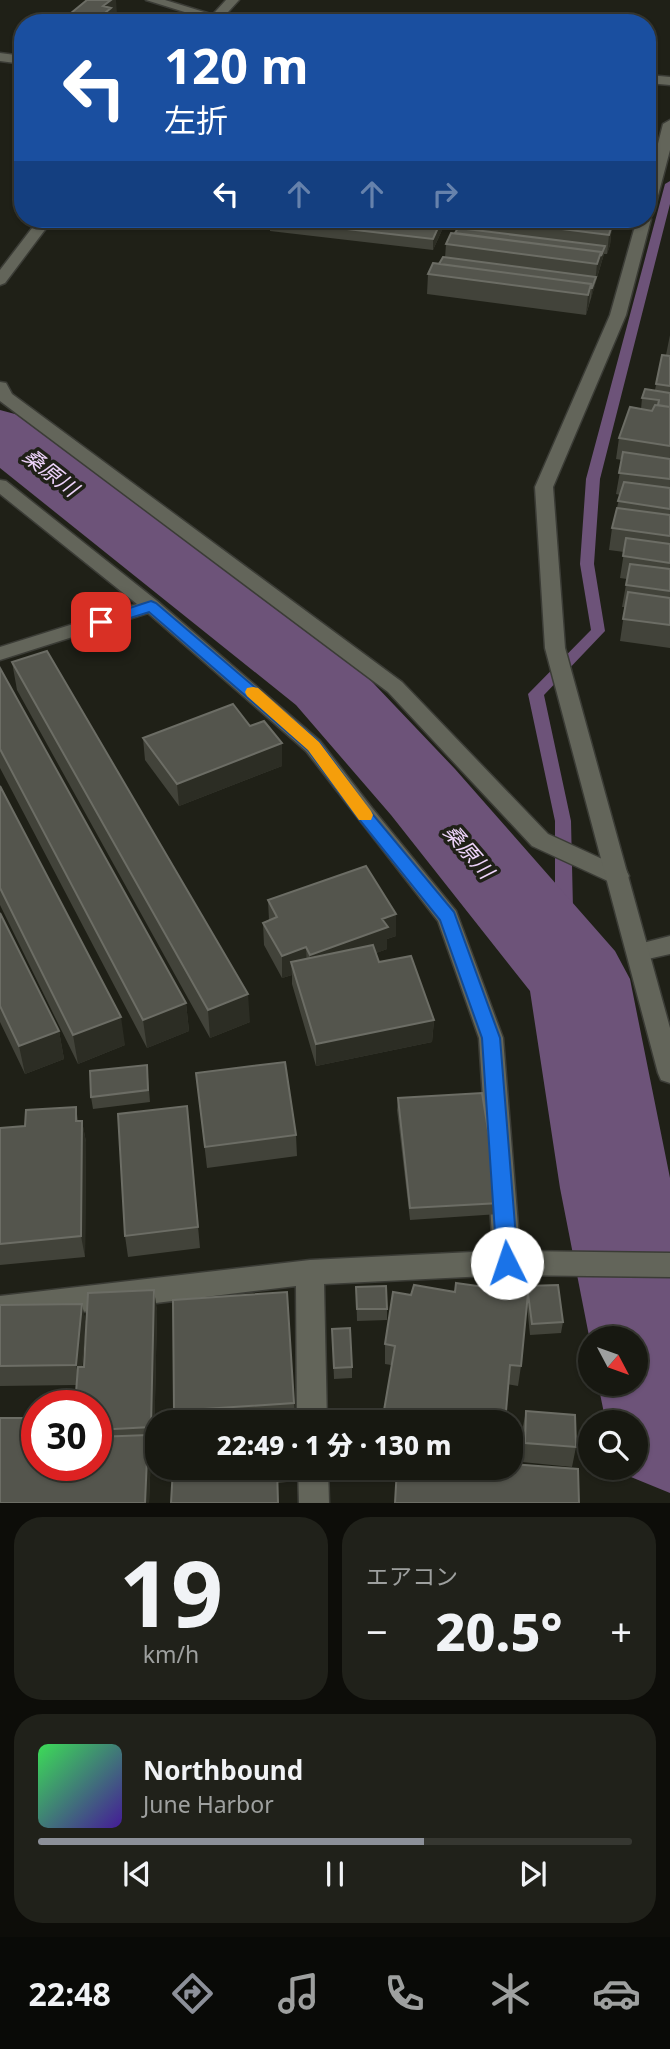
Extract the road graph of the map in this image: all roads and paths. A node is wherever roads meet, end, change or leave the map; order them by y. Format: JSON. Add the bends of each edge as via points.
{"nodes":[{"id":1,"x":152,"y":0,"type":"edge"},
{"id":2,"x":233,"y":0,"type":"edge"},
{"id":3,"x":193,"y":14,"type":"edge"},
{"id":4,"x":220,"y":14,"type":"edge"},
{"id":5,"x":670,"y":124,"type":"edge"},
{"id":6,"x":656,"y":177,"type":"edge"},
{"id":7,"x":39,"y":228,"type":"edge"},
{"id":8,"x":642,"y":228,"type":"edge"},
{"id":9,"x":0,"y":280,"type":"edge"},
{"id":10,"x":0,"y":387,"type":"edge"},
{"id":11,"x":0,"y":485,"type":"edge"},
{"id":12,"x":151,"y":606,"type":"junction"},
{"id":13,"x":0,"y":654,"type":"edge"},
{"id":14,"x":618,"y":876,"type":"junction"},
{"id":15,"x":670,"y":945,"type":"edge"},
{"id":16,"x":639,"y":952,"type":"junction"},
{"id":17,"x":670,"y":1073,"type":"edge"},
{"id":18,"x":507,"y":1263,"type":"junction"},
{"id":19,"x":670,"y":1265,"type":"edge"},
{"id":20,"x":310,"y":1272,"type":"junction"},
{"id":21,"x":0,"y":1309,"type":"edge"},
{"id":22,"x":312,"y":1410,"type":"edge"},
{"id":23,"x":313,"y":1480,"type":"edge"},
{"id":24,"x":314,"y":1503,"type":"edge"}],
"edges":[{"from":1,"to":3,"type":"street"},
{"from":2,"to":4,"type":"street"},
{"from":5,"to":6,"type":"street"},
{"from":7,"to":9,"type":"street"},
{"from":8,"to":14,"type":"street","via":[[618,315],[544,487],[555,648]]},
{"from":10,"to":14,"type":"street","via":[[5,397],[395,687],[540,840]]},
{"from":11,"to":12,"type":"street"},
{"from":12,"to":13,"type":"street"},
{"from":12,"to":18,"type":"street","via":[[313,746],[448,917],[491,1038]]},
{"from":14,"to":16,"type":"street"},
{"from":15,"to":16,"type":"street"},
{"from":16,"to":17,"type":"street"},
{"from":18,"to":19,"type":"street"},
{"from":18,"to":20,"type":"street"},
{"from":20,"to":21,"type":"street"},
{"from":20,"to":22,"type":"street"},
{"from":23,"to":24,"type":"street"}]}
